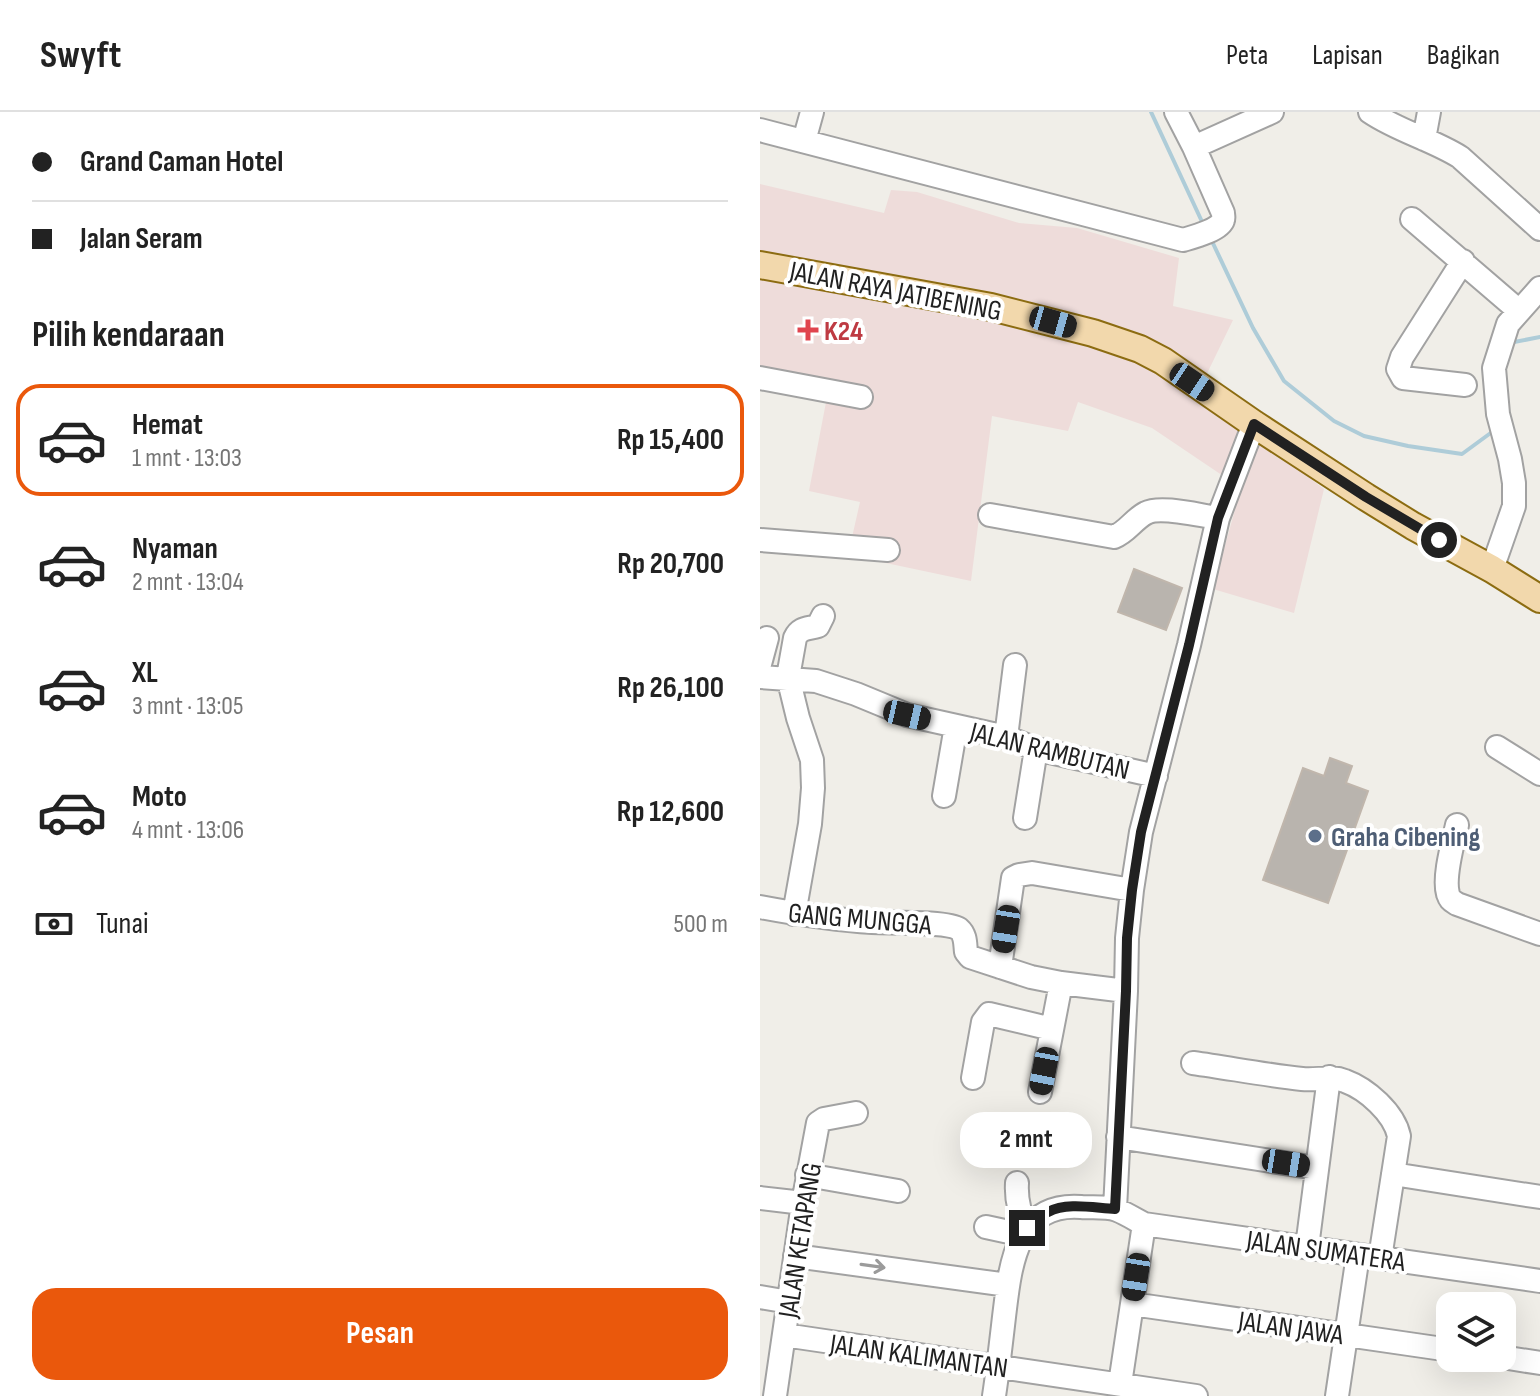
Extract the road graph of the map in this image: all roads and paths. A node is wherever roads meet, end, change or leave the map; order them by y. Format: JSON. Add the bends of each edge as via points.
{"nodes":[{"id":1,"x":812,"y":112,"type":"edge"},
{"id":2,"x":1176,"y":112,"type":"edge"},
{"id":3,"x":1272,"y":112,"type":"edge"},
{"id":4,"x":1370,"y":112,"type":"edge"},
{"id":5,"x":1429,"y":112,"type":"edge"},
{"id":6,"x":760,"y":130,"type":"edge"},
{"id":7,"x":1424,"y":139,"type":"junction"},
{"id":8,"x":804,"y":141,"type":"junction"},
{"id":9,"x":1194,"y":147,"type":"junction"},
{"id":10,"x":1412,"y":219,"type":"dead end"},
{"id":11,"x":1540,"y":229,"type":"edge"},
{"id":12,"x":1463,"y":261,"type":"junction"},
{"id":13,"x":760,"y":265,"type":"edge"},
{"id":14,"x":1539,"y":291,"type":"edge"},
{"id":15,"x":1513,"y":317,"type":"junction"},
{"id":16,"x":760,"y":378,"type":"edge"},
{"id":17,"x":1465,"y":385,"type":"dead end"},
{"id":18,"x":861,"y":397,"type":"dead end"},
{"id":19,"x":1254,"y":424,"type":"junction"},
{"id":20,"x":990,"y":515,"type":"dead end"},
{"id":21,"x":1218,"y":518,"type":"junction"},
{"id":22,"x":760,"y":540,"type":"edge"},
{"id":23,"x":888,"y":550,"type":"dead end"},
{"id":24,"x":1492,"y":569,"type":"junction"},
{"id":25,"x":1540,"y":599,"type":"edge"},
{"id":26,"x":823,"y":616,"type":"dead end"},
{"id":27,"x":767,"y":638,"type":"dead end"},
{"id":28,"x":760,"y":664,"type":"edge"},
{"id":29,"x":1015,"y":665,"type":"dead end"},
{"id":30,"x":760,"y":677,"type":"edge"},
{"id":31,"x":788,"y":677,"type":"junction"},
{"id":32,"x":956,"y":726,"type":"junction"},
{"id":33,"x":1006,"y":737,"type":"junction"},
{"id":34,"x":1497,"y":747,"type":"dead end"},
{"id":35,"x":1036,"y":749,"type":"junction"},
{"id":36,"x":1540,"y":774,"type":"edge"},
{"id":37,"x":1156,"y":776,"type":"junction"},
{"id":38,"x":944,"y":796,"type":"dead end"},
{"id":39,"x":1025,"y":818,"type":"dead end"},
{"id":40,"x":1457,"y":825,"type":"dead end"},
{"id":41,"x":1132,"y":890,"type":"junction"},
{"id":42,"x":760,"y":907,"type":"edge"},
{"id":43,"x":794,"y":914,"type":"junction"},
{"id":44,"x":1540,"y":934,"type":"edge"},
{"id":45,"x":1000,"y":967,"type":"junction"},
{"id":46,"x":1061,"y":983,"type":"junction"},
{"id":47,"x":1126,"y":991,"type":"junction"},
{"id":48,"x":1052,"y":1029,"type":"junction"},
{"id":49,"x":1193,"y":1063,"type":"dead end"},
{"id":50,"x":1329,"y":1077,"type":"junction"},
{"id":51,"x":973,"y":1078,"type":"dead end"},
{"id":52,"x":1040,"y":1092,"type":"dead end"},
{"id":53,"x":856,"y":1113,"type":"dead end"},
{"id":54,"x":1118,"y":1137,"type":"junction"},
{"id":55,"x":1316,"y":1168,"type":"junction"},
{"id":56,"x":1393,"y":1174,"type":"junction"},
{"id":57,"x":807,"y":1175,"type":"junction"},
{"id":58,"x":1017,"y":1183,"type":"dead end"},
{"id":59,"x":898,"y":1191,"type":"dead end"},
{"id":60,"x":1540,"y":1197,"type":"edge"},
{"id":61,"x":760,"y":1198,"type":"edge"},
{"id":62,"x":803,"y":1203,"type":"junction"},
{"id":63,"x":1115,"y":1209,"type":"junction"},
{"id":64,"x":1144,"y":1224,"type":"junction"},
{"id":65,"x":986,"y":1227,"type":"dead end"},
{"id":66,"x":1025,"y":1231,"type":"junction"},
{"id":67,"x":1307,"y":1247,"type":"junction"},
{"id":68,"x":1358,"y":1255,"type":"junction"},
{"id":69,"x":795,"y":1256,"type":"junction"},
{"id":70,"x":1380,"y":1258,"type":"junction"},
{"id":71,"x":1540,"y":1281,"type":"edge"},
{"id":72,"x":1008,"y":1285,"type":"junction"},
{"id":73,"x":760,"y":1297,"type":"edge"},
{"id":74,"x":789,"y":1302,"type":"junction"},
{"id":75,"x":1132,"y":1304,"type":"junction"},
{"id":76,"x":784,"y":1335,"type":"junction"},
{"id":77,"x":1346,"y":1335,"type":"junction"},
{"id":78,"x":1436,"y":1348,"type":"edge"},
{"id":79,"x":1516,"y":1359,"type":"edge"},
{"id":80,"x":1540,"y":1363,"type":"edge"},
{"id":81,"x":998,"y":1367,"type":"junction"},
{"id":82,"x":1120,"y":1384,"type":"junction"},
{"id":83,"x":775,"y":1396,"type":"edge"},
{"id":84,"x":994,"y":1396,"type":"edge"},
{"id":85,"x":1196,"y":1396,"type":"edge"},
{"id":86,"x":1337,"y":1396,"type":"edge"}],
"edges":[{"from":1,"to":8,"type":"street"},
{"from":2,"to":9,"type":"street"},
{"from":3,"to":9,"type":"street"},
{"from":4,"to":7,"type":"street"},
{"from":5,"to":7,"type":"street"},
{"from":6,"to":8,"type":"street"},
{"from":7,"to":11,"type":"street","via":[[1460,157]]},
{"from":8,"to":9,"type":"street","via":[[1183,240],[1223,220]]},
{"from":10,"to":12,"type":"street"},
{"from":12,"to":15,"type":"street"},
{"from":12,"to":17,"type":"street","via":[[1398,369],[1403,378]]},
{"from":13,"to":19,"type":"main road","name":"JALAN RAYA JATIBENING","via":[[991,307],[1093,333],[1163,361]]},
{"from":14,"to":15,"type":"street"},
{"from":15,"to":24,"type":"street","via":[[1494,368],[1514,506]]},
{"from":16,"to":18,"type":"street"},
{"from":19,"to":21,"type":"street"},
{"from":19,"to":24,"type":"main road","name":"JALAN RAYA JATIBENING","via":[[1413,526]]},
{"from":20,"to":21,"type":"street","via":[[1114,537],[1156,509]]},
{"from":21,"to":37,"type":"street"},
{"from":22,"to":23,"type":"street"},
{"from":24,"to":25,"type":"main road","name":"JALAN RAYA JATIBENING"},
{"from":26,"to":31,"type":"street","via":[[818,626],[798,632]]},
{"from":27,"to":28,"type":"street"},
{"from":29,"to":33,"type":"street"},
{"from":30,"to":31,"type":"street","name":"JALAN RAMBUTAN"},
{"from":31,"to":32,"type":"street","name":"JALAN RAMBUTAN"},
{"from":31,"to":43,"type":"street","via":[[812,760],[810,824]]},
{"from":32,"to":33,"type":"street","name":"JALAN RAMBUTAN"},
{"from":32,"to":38,"type":"street"},
{"from":33,"to":35,"type":"street","name":"JALAN RAMBUTAN"},
{"from":34,"to":36,"type":"street"},
{"from":35,"to":37,"type":"street","name":"JALAN RAMBUTAN"},
{"from":35,"to":39,"type":"street"},
{"from":37,"to":41,"type":"street"},
{"from":40,"to":44,"type":"street","via":[[1447,881],[1450,899]]},
{"from":41,"to":45,"type":"street","via":[[1032,873],[1013,878]]},
{"from":41,"to":47,"type":"street"},
{"from":42,"to":43,"type":"street","name":"GANG MUNGGA"},
{"from":43,"to":45,"type":"street","name":"GANG MUNGGA","via":[[953,927],[965,938],[967,955]]},
{"from":45,"to":46,"type":"street","name":"GANG MUNGGA"},
{"from":46,"to":47,"type":"street","name":"GANG MUNGGA"},
{"from":46,"to":48,"type":"street"},
{"from":47,"to":54,"type":"street"},
{"from":48,"to":51,"type":"street","via":[[989,1014]]},
{"from":48,"to":52,"type":"street"},
{"from":49,"to":50,"type":"street","via":[[1306,1079]]},
{"from":50,"to":55,"type":"street"},
{"from":50,"to":56,"type":"street","via":[[1358,1087],[1397,1126]]},
{"from":53,"to":57,"type":"street","name":"JALAN KETAPANG","via":[[818,1123]]},
{"from":54,"to":55,"type":"street"},
{"from":54,"to":63,"type":"street"},
{"from":55,"to":67,"type":"street"},
{"from":56,"to":60,"type":"street"},
{"from":56,"to":70,"type":"street"},
{"from":57,"to":59,"type":"street"},
{"from":57,"to":62,"type":"street","name":"JALAN KETAPANG"},
{"from":58,"to":66,"type":"street"},
{"from":61,"to":62,"type":"street"},
{"from":62,"to":69,"type":"street","name":"JALAN KETAPANG"},
{"from":63,"to":64,"type":"street","name":"JALAN SUMATERA"},
{"from":63,"to":66,"type":"street","via":[[1059,1208]]},
{"from":64,"to":67,"type":"street","name":"JALAN SUMATERA"},
{"from":64,"to":75,"type":"street"},
{"from":65,"to":66,"type":"street"},
{"from":66,"to":72,"type":"street"},
{"from":67,"to":68,"type":"street","name":"JALAN SUMATERA"},
{"from":68,"to":70,"type":"street","name":"JALAN SUMATERA"},
{"from":68,"to":77,"type":"street"},
{"from":69,"to":72,"type":"street","one_way":true},
{"from":69,"to":74,"type":"street","name":"JALAN KETAPANG"},
{"from":70,"to":71,"type":"street","name":"JALAN SUMATERA"},
{"from":72,"to":81,"type":"street"},
{"from":73,"to":74,"type":"street"},
{"from":74,"to":76,"type":"street","name":"JALAN KETAPANG"},
{"from":75,"to":77,"type":"street","name":"JALAN JAWA"},
{"from":75,"to":82,"type":"street"},
{"from":76,"to":81,"type":"street","name":"JALAN KALIMANTAN"},
{"from":76,"to":83,"type":"street","name":"JALAN KETAPANG"},
{"from":77,"to":78,"type":"street","name":"JALAN JAWA"},
{"from":77,"to":86,"type":"street"},
{"from":79,"to":80,"type":"street"},
{"from":81,"to":82,"type":"street","name":"JALAN KALIMANTAN"},
{"from":81,"to":84,"type":"street"},
{"from":82,"to":85,"type":"street","name":"JALAN KALIMANTAN"}]}
